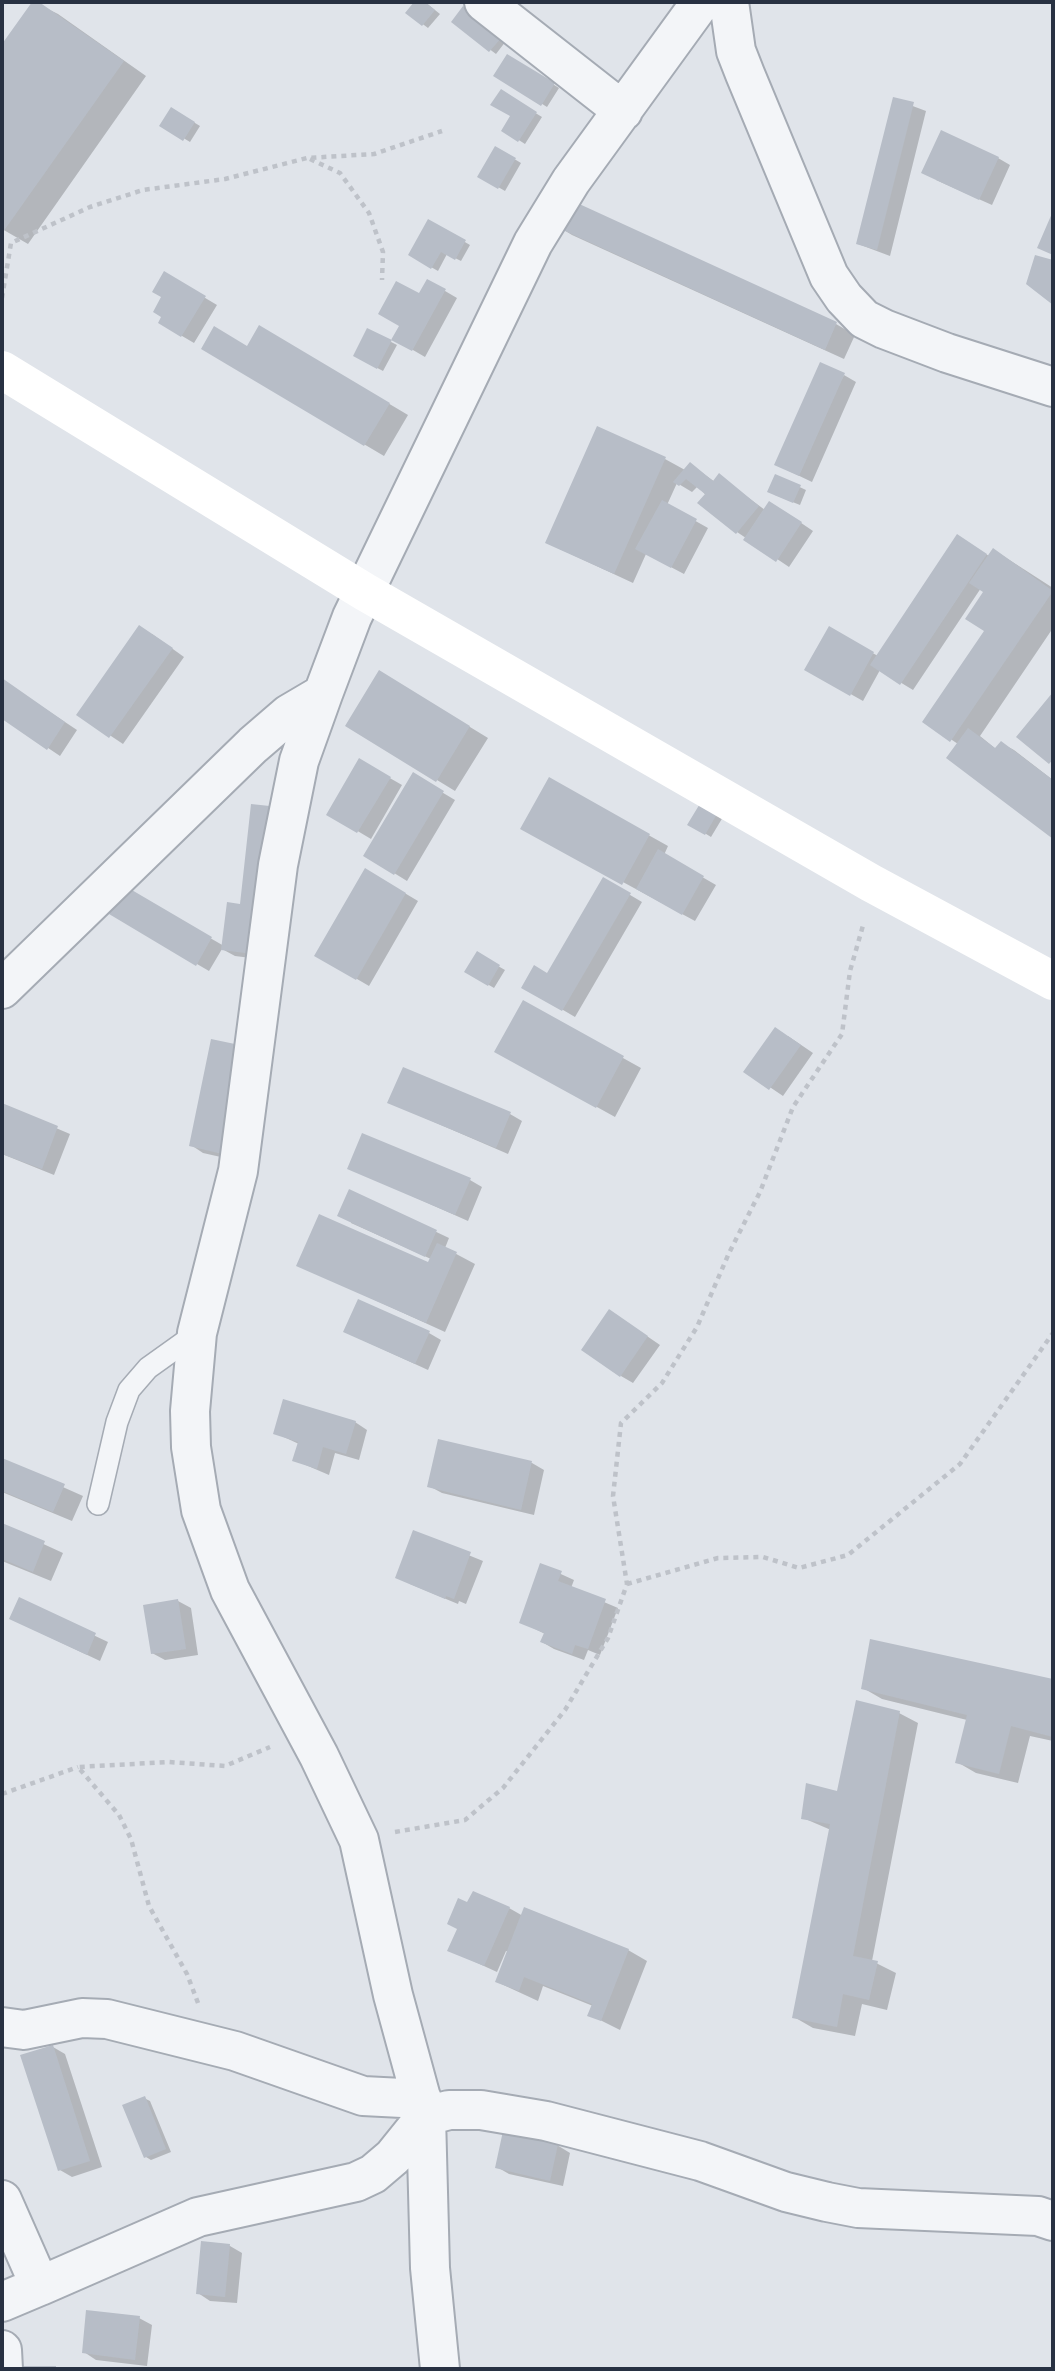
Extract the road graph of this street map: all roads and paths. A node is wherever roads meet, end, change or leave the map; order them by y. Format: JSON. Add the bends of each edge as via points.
{"nodes":[{"id":1,"x":484,"y":2,"type":"edge"},
{"id":2,"x":701,"y":2,"type":"edge"},
{"id":3,"x":729,"y":2,"type":"edge"},
{"id":4,"x":623,"y":111,"type":"junction"},
{"id":5,"x":442,"y":131,"type":"dead end"},
{"id":6,"x":307,"y":158,"type":"junction"},
{"id":7,"x":382,"y":280,"type":"dead end"},
{"id":8,"x":2,"y":298,"type":"edge"},
{"id":9,"x":2,"y":370,"type":"edge"},
{"id":10,"x":1053,"y":387,"type":"edge"},
{"id":11,"x":365,"y":592,"type":"junction"},
{"id":12,"x":323,"y":694,"type":"junction"},
{"id":13,"x":871,"y":883,"type":"junction"},
{"id":14,"x":1053,"y":981,"type":"edge"},
{"id":15,"x":2,"y":989,"type":"edge"},
{"id":16,"x":197,"y":1333,"type":"junction"},
{"id":17,"x":1053,"y":1333,"type":"edge"},
{"id":18,"x":99,"y":1504,"type":"dead end"},
{"id":19,"x":627,"y":1584,"type":"junction"},
{"id":20,"x":306,"y":1733,"type":"junction"},
{"id":21,"x":78,"y":1767,"type":"junction"},
{"id":22,"x":2,"y":1794,"type":"edge"},
{"id":23,"x":359,"y":1840,"type":"junction"},
{"id":24,"x":2,"y":2027,"type":"edge"},
{"id":25,"x":215,"y":2046,"type":"junction"},
{"id":26,"x":424,"y":2108,"type":"junction"},
{"id":27,"x":2,"y":2200,"type":"edge"},
{"id":28,"x":1053,"y":2221,"type":"edge"},
{"id":29,"x":40,"y":2286,"type":"junction"},
{"id":30,"x":2,"y":2302,"type":"edge"},
{"id":31,"x":2,"y":2350,"type":"edge"},
{"id":32,"x":3,"y":2369,"type":"edge"},
{"id":33,"x":440,"y":2369,"type":"edge"}],
"edges":[{"from":1,"to":4,"type":"street"},
{"from":2,"to":4,"type":"street"},
{"from":3,"to":10,"type":"street","via":[[736,51],[829,276],[844,298],[864,319],[884,329]]},
{"from":4,"to":11,"type":"street","via":[[533,243]]},
{"from":5,"to":6,"type":"path","via":[[374,154]]},
{"from":6,"to":7,"type":"path","via":[[340,173],[369,213],[383,252]]},
{"from":6,"to":8,"type":"path","via":[[225,179],[143,190],[11,243]]},
{"from":9,"to":11,"type":"street"},
{"from":11,"to":12,"type":"street"},
{"from":11,"to":13,"type":"street"},
{"from":12,"to":15,"type":"street","via":[[253,745]]},
{"from":12,"to":16,"type":"street","via":[[299,761],[282,842],[238,1171]]},
{"from":13,"to":14,"type":"street"},
{"from":13,"to":19,"type":"path","via":[[850,971],[842,1034],[793,1107],[760,1192],[697,1327],[662,1383],[621,1423],[613,1496]]},
{"from":16,"to":18,"type":"lane","via":[[148,1368],[129,1390]]},
{"from":16,"to":20,"type":"street","via":[[191,1435],[201,1510],[230,1590]]},
{"from":17,"to":19,"type":"path","via":[[960,1464],[848,1555],[799,1568],[763,1557],[718,1558]]},
{"from":19,"to":23,"type":"path","via":[[608,1638],[565,1710],[503,1787],[465,1821]]},
{"from":20,"to":21,"type":"path","via":[[225,1766],[169,1762]]},
{"from":20,"to":23,"type":"street"},
{"from":21,"to":22,"type":"path"},
{"from":21,"to":25,"type":"path","via":[[119,1815],[131,1839],[149,1906],[187,1974]]},
{"from":23,"to":26,"type":"street"},
{"from":24,"to":25,"type":"street","via":[[24,2030],[98,2017]]},
{"from":25,"to":26,"type":"street","via":[[363,2096]]},
{"from":26,"to":28,"type":"street","via":[[481,2110],[546,2121],[700,2161],[786,2192],[858,2208],[1038,2216]]},
{"from":26,"to":29,"type":"street","via":[[393,2157],[356,2182],[198,2217]]},
{"from":26,"to":33,"type":"street","via":[[430,2268]]},
{"from":27,"to":29,"type":"street"},
{"from":29,"to":30,"type":"street"},
{"from":31,"to":32,"type":"street"}]}
